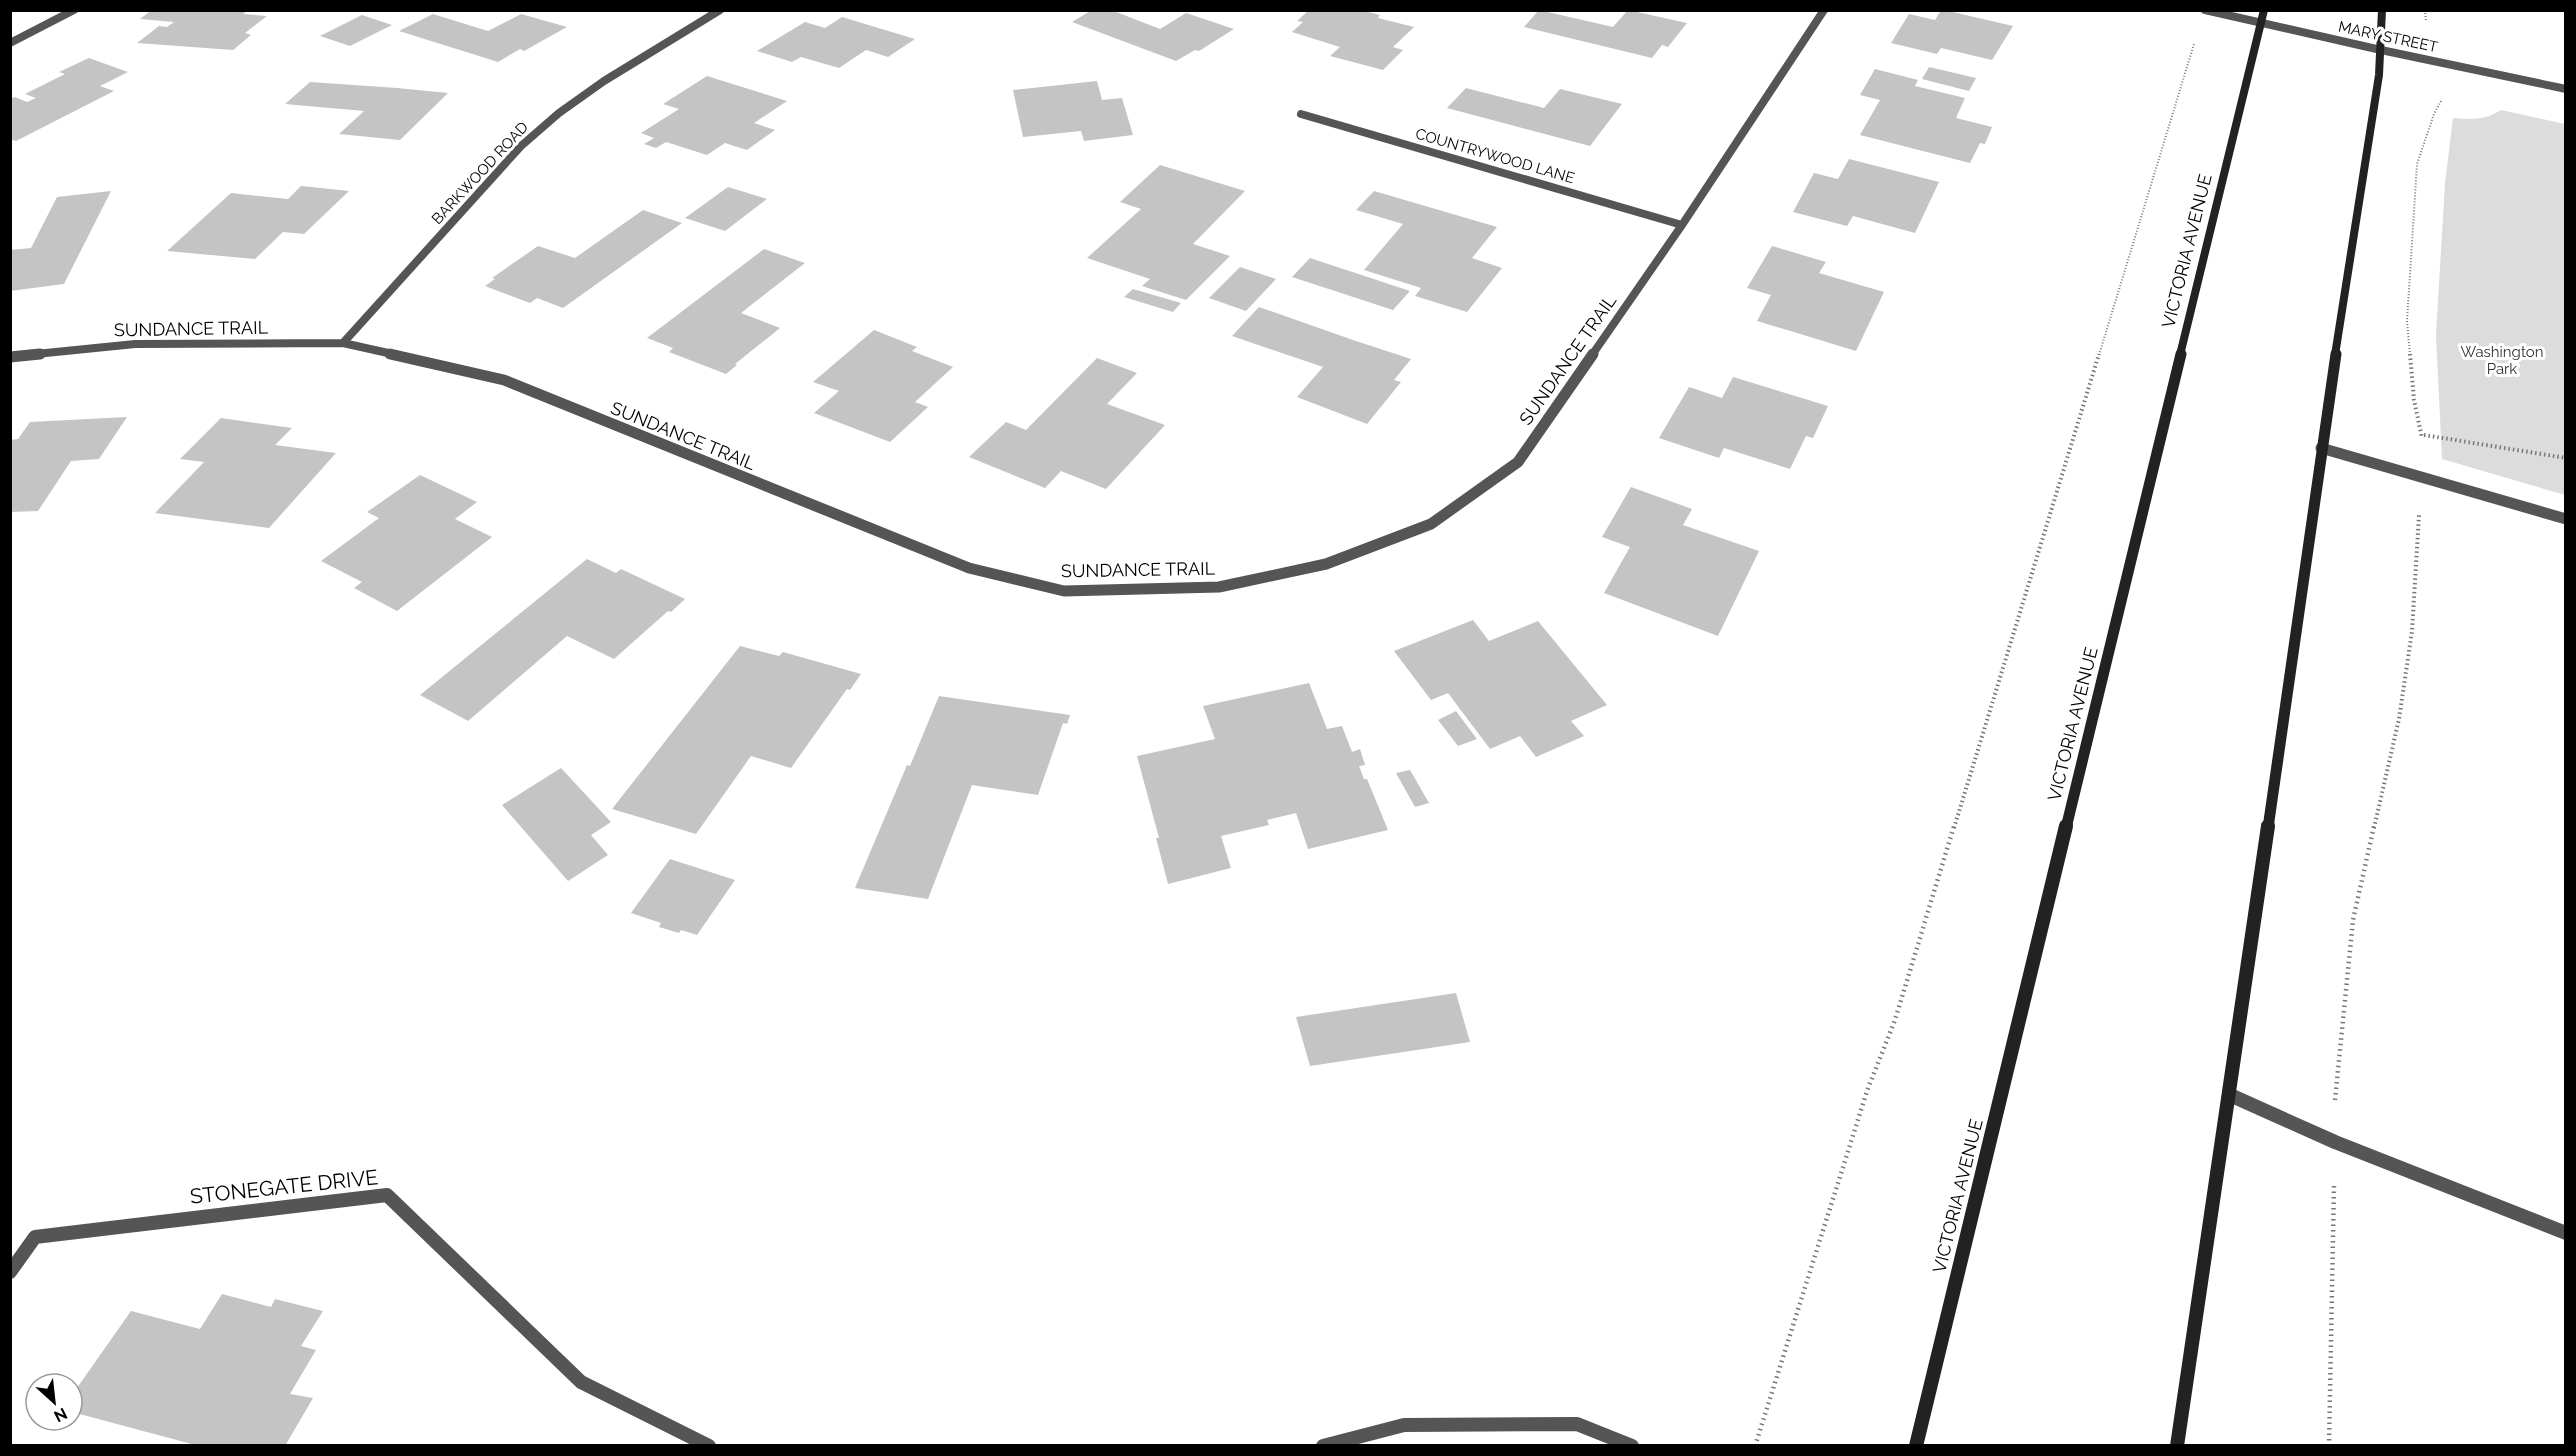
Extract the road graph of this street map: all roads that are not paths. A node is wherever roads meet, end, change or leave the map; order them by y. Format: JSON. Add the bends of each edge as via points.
{"nodes":[{"id":1,"x":74,"y":10,"type":"edge"},
{"id":2,"x":720,"y":10,"type":"edge"},
{"id":3,"x":1824,"y":10,"type":"edge"},
{"id":4,"x":2205,"y":10,"type":"edge"},
{"id":5,"x":2264,"y":10,"type":"edge"},
{"id":6,"x":2382,"y":10,"type":"edge"},
{"id":7,"x":2261,"y":24,"type":"junction"},
{"id":8,"x":10,"y":43,"type":"edge"},
{"id":9,"x":2381,"y":50,"type":"junction"},
{"id":10,"x":2565,"y":89,"type":"edge"},
{"id":11,"x":1302,"y":114,"type":"dead end"},
{"id":12,"x":1682,"y":225,"type":"junction"},
{"id":13,"x":343,"y":342,"type":"junction"},
{"id":14,"x":10,"y":357,"type":"edge"},
{"id":15,"x":2321,"y":448,"type":"junction"},
{"id":16,"x":2565,"y":519,"type":"edge"},
{"id":17,"x":2230,"y":1095,"type":"junction"},
{"id":18,"x":2565,"y":1233,"type":"edge"},
{"id":19,"x":10,"y":1272,"type":"edge"},
{"id":20,"x":709,"y":1446,"type":"edge"},
{"id":21,"x":1323,"y":1446,"type":"edge"},
{"id":22,"x":1632,"y":1446,"type":"edge"},
{"id":23,"x":1916,"y":1446,"type":"edge"},
{"id":24,"x":2177,"y":1446,"type":"edge"}],
"edges":[{"from":1,"to":8,"type":"street"},
{"from":2,"to":13,"type":"street","name":"BARKWOOD ROAD","via":[[604,81],[521,146]]},
{"from":3,"to":12,"type":"street","name":"SUNDANCE TRAIL"},
{"from":4,"to":7,"type":"street","name":"MARY STREET"},
{"from":5,"to":7,"type":"main road","name":"VICTORIA AVENUE"},
{"from":6,"to":9,"type":"main road"},
{"from":7,"to":9,"type":"street","name":"MARY STREET"},
{"from":7,"to":23,"type":"main road","name":"VICTORIA AVENUE"},
{"from":9,"to":10,"type":"street","name":"MARY STREET"},
{"from":9,"to":15,"type":"main road"},
{"from":11,"to":12,"type":"street","name":"COUNTRYWOOD LANE"},
{"from":12,"to":13,"type":"street","name":"SUNDANCE TRAIL","via":[[1518,462],[1431,524],[1326,564],[1219,587],[1064,591],[969,568],[504,380]]},
{"from":13,"to":14,"type":"street","name":"SUNDANCE TRAIL","via":[[135,344]]},
{"from":15,"to":16,"type":"street"},
{"from":15,"to":17,"type":"main road"},
{"from":17,"to":18,"type":"street","via":[[2335,1142]]},
{"from":17,"to":24,"type":"main road"},
{"from":19,"to":20,"type":"street","name":"STONEGATE DRIVE","via":[[35,1237],[387,1195],[581,1382]]},
{"from":21,"to":22,"type":"street","via":[[1404,1425],[1577,1424]]}]}
